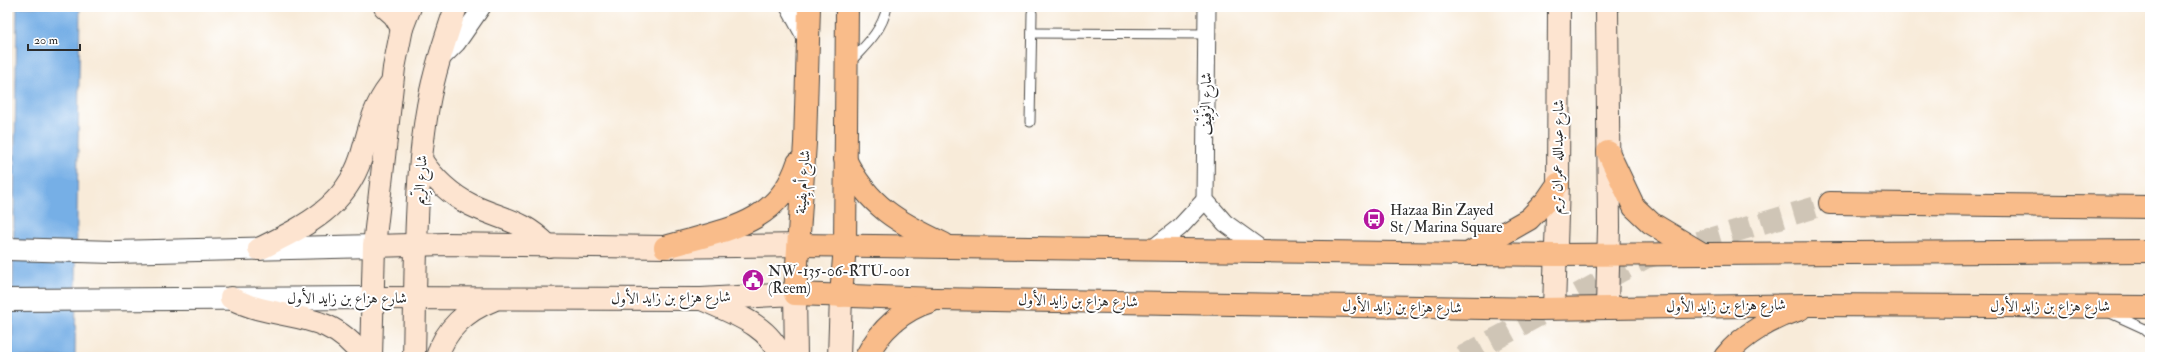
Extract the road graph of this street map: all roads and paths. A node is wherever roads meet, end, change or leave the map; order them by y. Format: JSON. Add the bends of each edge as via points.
{"nodes":[{"id":1,"x":385,"y":7,"type":"edge"},
{"id":2,"x":410,"y":7,"type":"edge"},
{"id":3,"x":456,"y":7,"type":"edge"},
{"id":4,"x":482,"y":7,"type":"edge"},
{"id":5,"x":789,"y":7,"type":"edge"},
{"id":6,"x":809,"y":7,"type":"edge"},
{"id":7,"x":847,"y":7,"type":"edge"},
{"id":8,"x":887,"y":7,"type":"edge"},
{"id":9,"x":1207,"y":7,"type":"edge"},
{"id":10,"x":1559,"y":7,"type":"edge"},
{"id":11,"x":1607,"y":7,"type":"edge"},
{"id":12,"x":1032,"y":13,"type":"dead end"},
{"id":13,"x":402,"y":28,"type":"junction"},
{"id":14,"x":1032,"y":33,"type":"junction"},
{"id":15,"x":1207,"y":34,"type":"junction"},
{"id":16,"x":809,"y":45,"type":"junction"},
{"id":17,"x":438,"y":63,"type":"junction"},
{"id":18,"x":846,"y":65,"type":"junction"},
{"id":19,"x":392,"y":83,"type":"junction"},
{"id":20,"x":1030,"y":122,"type":"dead end"},
{"id":21,"x":805,"y":143,"type":"junction"},
{"id":22,"x":1608,"y":152,"type":"junction"},
{"id":23,"x":845,"y":158,"type":"junction"},
{"id":24,"x":421,"y":160,"type":"junction"},
{"id":25,"x":1558,"y":184,"type":"junction"},
{"id":26,"x":1206,"y":200,"type":"junction"},
{"id":27,"x":1830,"y":203,"type":"tunnel mouth"},
{"id":28,"x":2150,"y":207,"type":"edge"},
{"id":29,"x":418,"y":245,"type":"junction"},
{"id":30,"x":799,"y":245,"type":"junction"},
{"id":31,"x":845,"y":245,"type":"junction"},
{"id":32,"x":374,"y":246,"type":"junction"},
{"id":33,"x":548,"y":246,"type":"junction"},
{"id":34,"x":665,"y":247,"type":"junction"},
{"id":35,"x":950,"y":247,"type":"junction"},
{"id":36,"x":259,"y":249,"type":"junction"},
{"id":37,"x":1261,"y":249,"type":"junction"},
{"id":38,"x":7,"y":250,"type":"edge"},
{"id":39,"x":1151,"y":250,"type":"junction"},
{"id":40,"x":2150,"y":251,"type":"edge"},
{"id":41,"x":1471,"y":252,"type":"junction"},
{"id":42,"x":1702,"y":253,"type":"junction"},
{"id":43,"x":1556,"y":254,"type":"junction"},
{"id":44,"x":1609,"y":254,"type":"junction"},
{"id":45,"x":796,"y":294,"type":"junction"},
{"id":46,"x":841,"y":296,"type":"junction"},
{"id":47,"x":231,"y":298,"type":"junction"},
{"id":48,"x":372,"y":298,"type":"junction"},
{"id":49,"x":415,"y":298,"type":"junction"},
{"id":50,"x":498,"y":298,"type":"junction"},
{"id":51,"x":701,"y":299,"type":"junction"},
{"id":52,"x":936,"y":299,"type":"junction"},
{"id":53,"x":7,"y":300,"type":"edge"},
{"id":54,"x":1811,"y":305,"type":"junction"},
{"id":55,"x":2096,"y":306,"type":"junction"},
{"id":56,"x":1607,"y":307,"type":"junction"},
{"id":57,"x":2150,"y":307,"type":"edge"},
{"id":58,"x":1554,"y":308,"type":"junction"},
{"id":59,"x":2150,"y":334,"type":"edge"},
{"id":60,"x":363,"y":357,"type":"edge"},
{"id":61,"x":371,"y":357,"type":"edge"},
{"id":62,"x":414,"y":357,"type":"edge"},
{"id":63,"x":437,"y":357,"type":"edge"},
{"id":64,"x":781,"y":357,"type":"edge"},
{"id":65,"x":796,"y":357,"type":"edge"},
{"id":66,"x":839,"y":357,"type":"edge"},
{"id":67,"x":866,"y":357,"type":"edge"},
{"id":68,"x":1725,"y":357,"type":"edge"}],
"edges":[{"from":1,"to":13,"type":"main road"},
{"from":2,"to":13,"type":"main road"},
{"from":3,"to":17,"type":"main road","name":"شارع الرِّيم"},
{"from":4,"to":17,"type":"street","via":[[457,43]]},
{"from":5,"to":16,"type":"street"},
{"from":6,"to":16,"type":"main road","name":"شارع أم يِفينة"},
{"from":7,"to":18,"type":"main road"},
{"from":8,"to":18,"type":"lane","via":[[882,25],[876,34]]},
{"from":9,"to":15,"type":"street","name":"شارع الزَّفِيْف"},
{"from":10,"to":25,"type":"main road","name":"شارع عبدالله عمران تريم"},
{"from":11,"to":22,"type":"main road"},
{"from":12,"to":14,"type":"lane"},
{"from":13,"to":19,"type":"main road"},
{"from":14,"to":15,"type":"lane"},
{"from":14,"to":20,"type":"lane"},
{"from":15,"to":26,"type":"street","name":"شارع الزَّفِيْف"},
{"from":16,"to":21,"type":"main road","name":"شارع أم يِفينة"},
{"from":17,"to":24,"type":"main road","name":"شارع الرِّيم","via":[[428,106]]},
{"from":18,"to":23,"type":"main road"},
{"from":19,"to":32,"type":"main road"},
{"from":19,"to":36,"type":"main road","via":[[372,115],[352,179],[339,197],[323,214]]},
{"from":21,"to":30,"type":"main road","name":"شارع أم يِفينة"},
{"from":21,"to":34,"type":"main road","via":[[793,181],[782,197],[767,211],[737,226]]},
{"from":22,"to":42,"type":"main road","via":[[1634,206],[1651,223]]},
{"from":22,"to":44,"type":"main road"},
{"from":23,"to":31,"type":"main road"},
{"from":23,"to":35,"type":"main road","via":[[859,184],[879,207],[912,229]]},
{"from":24,"to":29,"type":"main road","name":"شارع الرِّيم"},
{"from":24,"to":33,"type":"main road","via":[[431,174],[456,197],[524,225]]},
{"from":25,"to":41,"type":"main road","via":[[1529,219]]},
{"from":25,"to":43,"type":"main road","name":"شارع عبدالله عمران تريم"},
{"from":26,"to":37,"type":"street","via":[[1225,223]]},
{"from":26,"to":39,"type":"street","via":[[1180,227]]},
{"from":27,"to":28,"type":"main road"},
{"from":29,"to":32,"type":"main road"},
{"from":29,"to":33,"type":"main road"},
{"from":29,"to":49,"type":"main road","name":"شارع الرِّيم"},
{"from":30,"to":31,"type":"main road"},
{"from":30,"to":34,"type":"main road"},
{"from":30,"to":45,"type":"main road","name":"شارع أم يِفينة"},
{"from":31,"to":35,"type":"main road"},
{"from":31,"to":46,"type":"main road"},
{"from":32,"to":36,"type":"street"},
{"from":32,"to":48,"type":"main road"},
{"from":33,"to":34,"type":"main road"},
{"from":35,"to":39,"type":"main road"},
{"from":36,"to":38,"type":"street","via":[[114,252]]},
{"from":37,"to":39,"type":"main road"},
{"from":37,"to":41,"type":"main road"},
{"from":40,"to":42,"type":"main road"},
{"from":41,"to":43,"type":"main road"},
{"from":42,"to":44,"type":"main road"},
{"from":43,"to":44,"type":"main road"},
{"from":43,"to":58,"type":"main road","name":"شارع عبدالله عمران تريم"},
{"from":44,"to":56,"type":"main road"},
{"from":45,"to":46,"type":"main road","name":"شارع هزاع بن زايد الأول"},
{"from":45,"to":51,"type":"main road","name":"شارع هزاع بن زايد الأول"},
{"from":45,"to":65,"type":"main road","name":"شارع أم يِفينة"},
{"from":46,"to":52,"type":"main road","name":"شارع هزاع بن زايد الأول"},
{"from":46,"to":66,"type":"main road"},
{"from":47,"to":48,"type":"street","name":"شارع هزاع بن زايد الأول"},
{"from":47,"to":53,"type":"street","name":"شارع هزاع بن زايد الأول"},
{"from":47,"to":60,"type":"main road","via":[[245,306],[260,310],[316,320],[347,339]]},
{"from":48,"to":49,"type":"main road","name":"شارع هزاع بن زايد الأول"},
{"from":48,"to":61,"type":"main road"},
{"from":49,"to":50,"type":"main road","name":"شارع هزاع بن زايد الأول"},
{"from":49,"to":62,"type":"main road","name":"شارع الرِّيم"},
{"from":50,"to":51,"type":"main road","name":"شارع هزاع بن زايد الأول"},
{"from":50,"to":63,"type":"main road","via":[[462,317],[446,336]]},
{"from":51,"to":64,"type":"main road","via":[[763,330]]},
{"from":52,"to":58,"type":"main road","name":"شارع هزاع بن زايد الأول"},
{"from":52,"to":67,"type":"main road","via":[[923,303],[898,318],[878,337]]},
{"from":54,"to":55,"type":"main road","name":"شارع هزاع بن زايد الأول"},
{"from":54,"to":56,"type":"main road","name":"شارع هزاع بن زايد الأول"},
{"from":54,"to":68,"type":"main road","via":[[1788,313],[1747,336]]},
{"from":55,"to":57,"type":"main road","name":"شارع هزاع بن زايد الأول"},
{"from":55,"to":59,"type":"lane","via":[[2143,328]]},
{"from":56,"to":58,"type":"main road","name":"شارع هزاع بن زايد الأول"}]}
